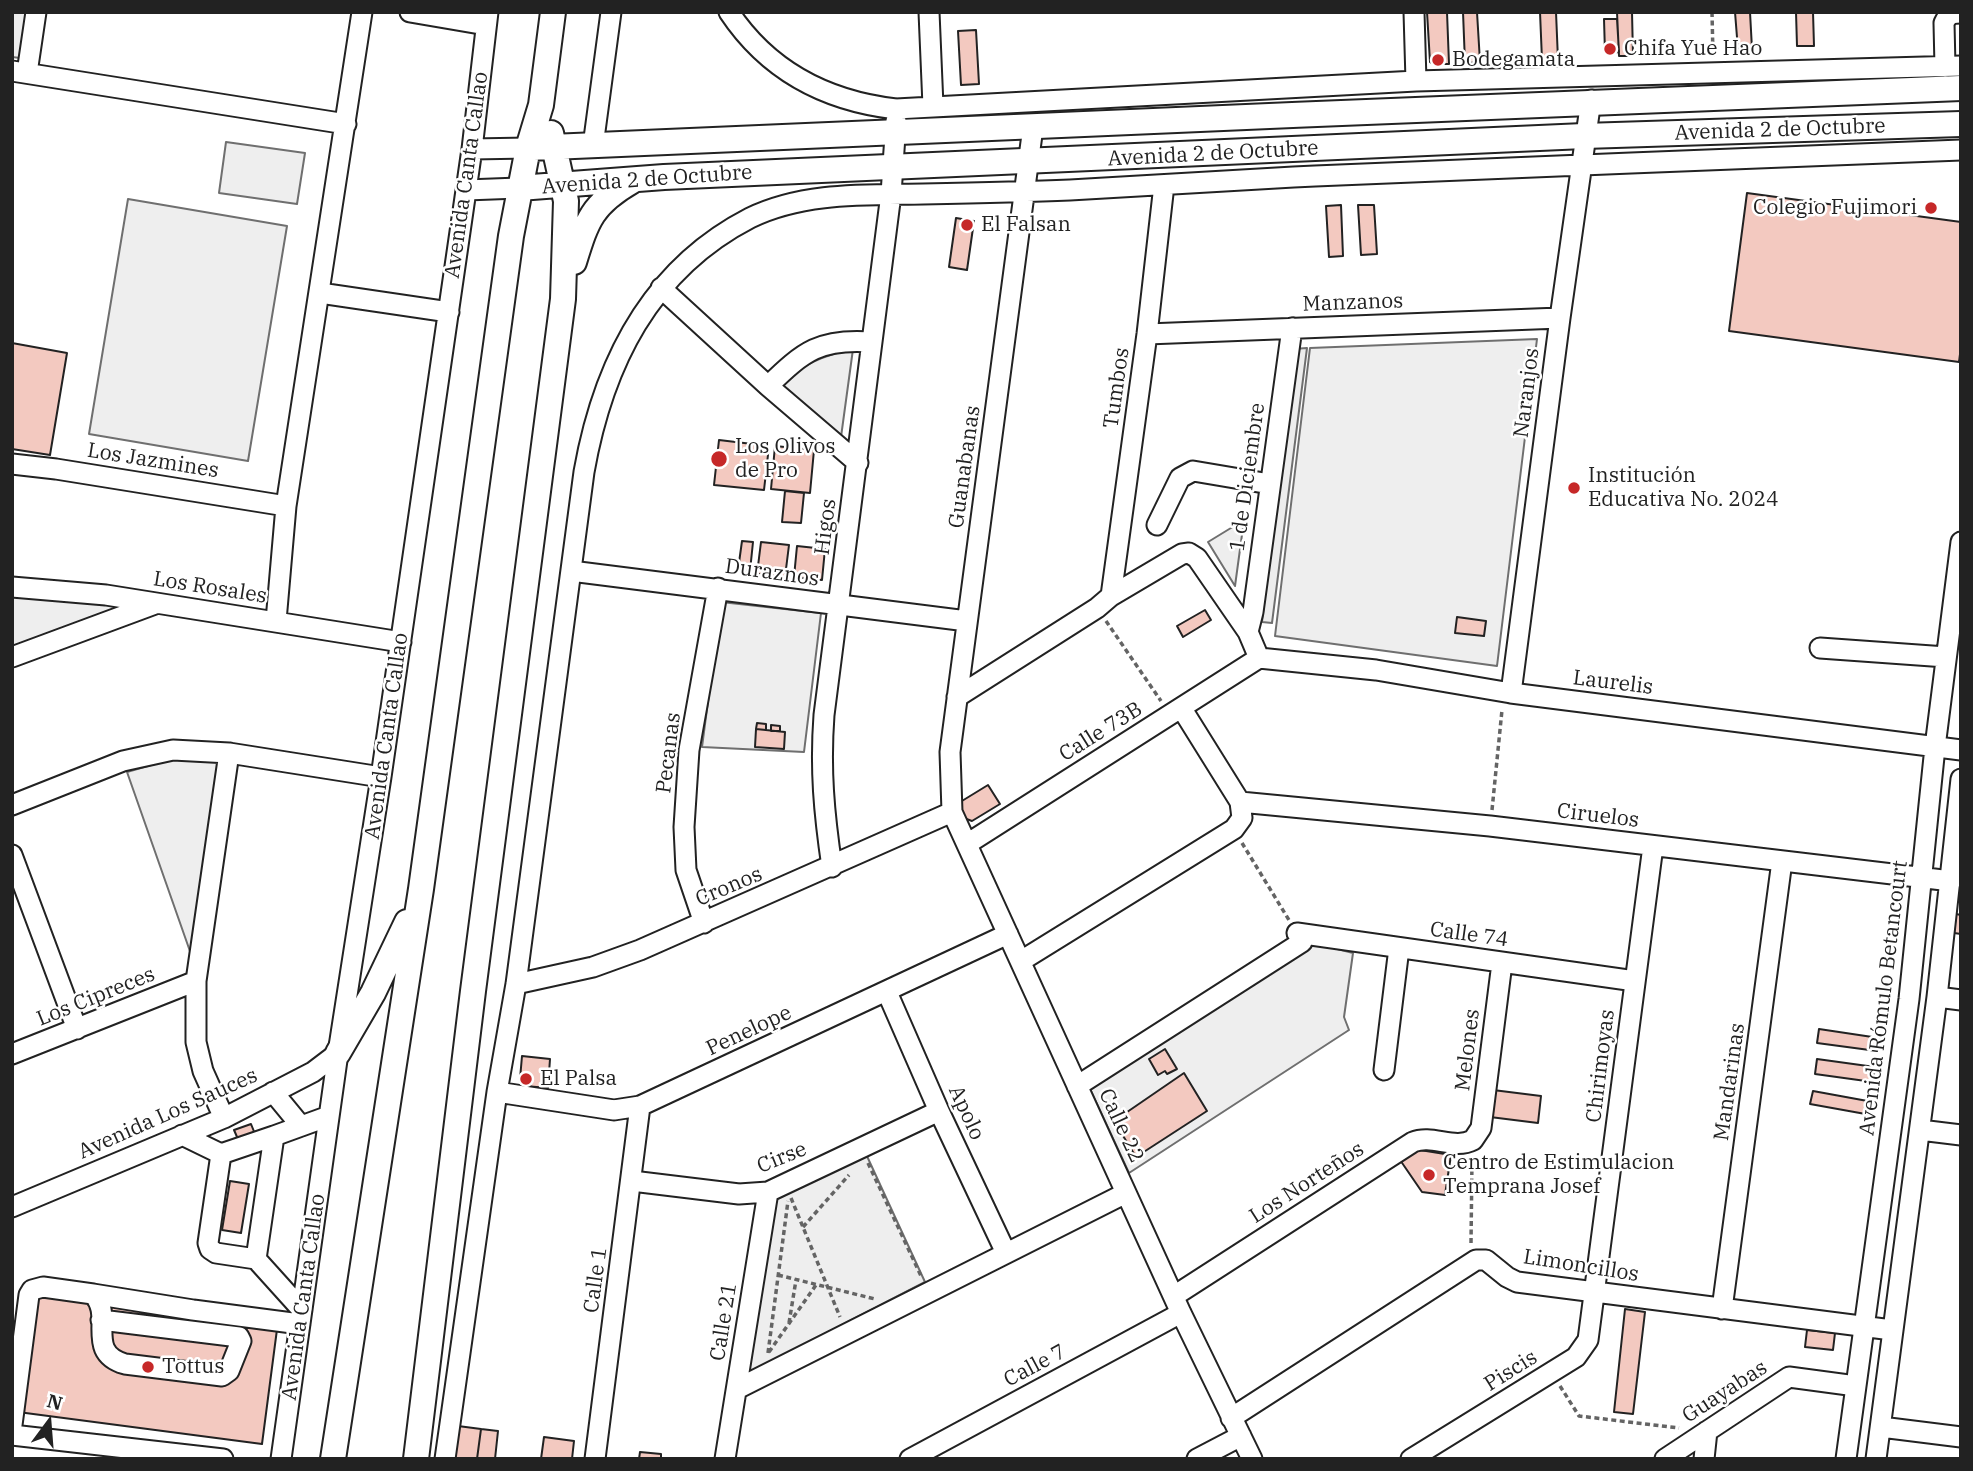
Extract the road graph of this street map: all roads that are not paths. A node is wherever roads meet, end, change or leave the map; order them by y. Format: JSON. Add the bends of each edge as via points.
{"nodes":[{"id":1,"x":36,"y":12,"type":"edge"},
{"id":2,"x":362,"y":12,"type":"edge"},
{"id":3,"x":410,"y":12,"type":"edge"},
{"id":4,"x":553,"y":12,"type":"edge"},
{"id":5,"x":611,"y":12,"type":"edge"},
{"id":6,"x":729,"y":12,"type":"edge"},
{"id":7,"x":929,"y":12,"type":"edge"},
{"id":8,"x":1413,"y":12,"type":"edge"},
{"id":9,"x":1961,"y":13,"type":"edge"},
{"id":10,"x":487,"y":19,"type":"edge"},
{"id":11,"x":1953,"y":66,"type":"edge"},
{"id":12,"x":20,"y":72,"type":"edge"},
{"id":13,"x":1416,"y":82,"type":"junction"},
{"id":14,"x":1961,"y":88,"type":"edge"},
{"id":15,"x":1591,"y":100,"type":"junction"},
{"id":16,"x":541,"y":105,"type":"junction"},
{"id":17,"x":933,"y":106,"type":"junction"},
{"id":18,"x":896,"y":120,"type":"junction"},
{"id":19,"x":346,"y":124,"type":"junction"},
{"id":20,"x":1961,"y":124,"type":"edge"},
{"id":21,"x":1032,"y":127,"type":"junction"},
{"id":22,"x":1584,"y":136,"type":"junction"},
{"id":23,"x":593,"y":146,"type":"junction"},
{"id":24,"x":556,"y":147,"type":"junction"},
{"id":25,"x":528,"y":148,"type":"junction"},
{"id":26,"x":472,"y":149,"type":"junction"},
{"id":27,"x":1961,"y":150,"type":"edge"},
{"id":28,"x":1028,"y":162,"type":"junction"},
{"id":29,"x":1581,"y":164,"type":"junction"},
{"id":30,"x":893,"y":167,"type":"junction"},
{"id":31,"x":633,"y":181,"type":"junction"},
{"id":32,"x":1164,"y":185,"type":"junction"},
{"id":33,"x":564,"y":186,"type":"junction"},
{"id":34,"x":519,"y":188,"type":"junction"},
{"id":35,"x":466,"y":190,"type":"junction"},
{"id":36,"x":1024,"y":192,"type":"junction"},
{"id":37,"x":891,"y":194,"type":"junction"},
{"id":38,"x":661,"y":288,"type":"junction"},
{"id":39,"x":320,"y":293,"type":"junction"},
{"id":40,"x":562,"y":299,"type":"junction"},
{"id":41,"x":449,"y":312,"type":"junction"},
{"id":42,"x":1559,"y":318,"type":"junction"},
{"id":43,"x":1292,"y":328,"type":"junction"},
{"id":44,"x":1147,"y":334,"type":"junction"},
{"id":45,"x":872,"y":342,"type":"junction"},
{"id":46,"x":768,"y":386,"type":"junction"},
{"id":47,"x":858,"y":463,"type":"junction"},
{"id":48,"x":12,"y":464,"type":"edge"},
{"id":49,"x":1270,"y":484,"type":"junction"},
{"id":50,"x":286,"y":506,"type":"junction"},
{"id":51,"x":1157,"y":525,"type":"dead end"},
{"id":52,"x":1961,"y":541,"type":"edge"},
{"id":53,"x":571,"y":571,"type":"junction"},
{"id":54,"x":12,"y":587,"type":"edge"},
{"id":55,"x":718,"y":588,"type":"junction"},
{"id":56,"x":1104,"y":602,"type":"junction"},
{"id":57,"x":156,"y":603,"type":"junction"},
{"id":58,"x":839,"y":605,"type":"junction"},
{"id":59,"x":276,"y":621,"type":"junction"},
{"id":60,"x":967,"y":621,"type":"junction"},
{"id":61,"x":1248,"y":632,"type":"junction"},
{"id":62,"x":401,"y":642,"type":"junction"},
{"id":63,"x":1820,"y":648,"type":"dead end"},
{"id":64,"x":12,"y":657,"type":"edge"},
{"id":65,"x":1946,"y":657,"type":"junction"},
{"id":66,"x":1259,"y":658,"type":"junction"},
{"id":67,"x":1508,"y":692,"type":"junction"},
{"id":68,"x":957,"y":697,"type":"junction"},
{"id":69,"x":1176,"y":712,"type":"junction"},
{"id":70,"x":1935,"y":747,"type":"junction"},
{"id":71,"x":1961,"y":750,"type":"edge"},
{"id":72,"x":229,"y":753,"type":"junction"},
{"id":73,"x":382,"y":777,"type":"junction"},
{"id":74,"x":1961,"y":779,"type":"edge"},
{"id":75,"x":1240,"y":802,"type":"junction"},
{"id":76,"x":12,"y":805,"type":"edge"},
{"id":77,"x":952,"y":812,"type":"junction"},
{"id":78,"x":967,"y":844,"type":"junction"},
{"id":79,"x":1653,"y":846,"type":"junction"},
{"id":80,"x":12,"y":855,"type":"edge"},
{"id":81,"x":1782,"y":861,"type":"junction"},
{"id":82,"x":832,"y":867,"type":"junction"},
{"id":83,"x":1922,"y":878,"type":"junction"},
{"id":84,"x":1951,"y":881,"type":"junction"},
{"id":85,"x":421,"y":889,"type":"junction"},
{"id":86,"x":704,"y":923,"type":"junction"},
{"id":87,"x":1008,"y":934,"type":"junction"},
{"id":88,"x":1399,"y":948,"type":"junction"},
{"id":89,"x":1021,"y":961,"type":"junction"},
{"id":90,"x":1502,"y":963,"type":"junction"},
{"id":91,"x":196,"y":981,"type":"junction"},
{"id":92,"x":1635,"y":981,"type":"junction"},
{"id":93,"x":516,"y":984,"type":"junction"},
{"id":94,"x":887,"y":992,"type":"junction"},
{"id":95,"x":1937,"y":998,"type":"junction"},
{"id":96,"x":1961,"y":1000,"type":"edge"},
{"id":97,"x":77,"y":1029,"type":"junction"},
{"id":98,"x":338,"y":1054,"type":"junction"},
{"id":99,"x":12,"y":1055,"type":"edge"},
{"id":100,"x":1384,"y":1070,"type":"dead end"},
{"id":101,"x":1077,"y":1086,"type":"junction"},
{"id":102,"x":497,"y":1092,"type":"junction"},
{"id":103,"x":273,"y":1093,"type":"junction"},
{"id":104,"x":640,"y":1106,"type":"junction"},
{"id":105,"x":939,"y":1111,"type":"junction"},
{"id":106,"x":329,"y":1116,"type":"junction"},
{"id":107,"x":224,"y":1118,"type":"junction"},
{"id":108,"x":301,"y":1126,"type":"junction"},
{"id":109,"x":1920,"y":1130,"type":"junction"},
{"id":110,"x":182,"y":1135,"type":"junction"},
{"id":111,"x":1961,"y":1135,"type":"edge"},
{"id":112,"x":274,"y":1136,"type":"junction"},
{"id":113,"x":1473,"y":1140,"type":"joint"},
{"id":114,"x":221,"y":1154,"type":"junction"},
{"id":115,"x":632,"y":1181,"type":"junction"},
{"id":116,"x":768,"y":1192,"type":"junction"},
{"id":117,"x":1126,"y":1193,"type":"junction"},
{"id":118,"x":12,"y":1207,"type":"edge"},
{"id":119,"x":1006,"y":1253,"type":"junction"},
{"id":120,"x":256,"y":1259,"type":"junction"},
{"id":121,"x":1594,"y":1293,"type":"junction"},
{"id":122,"x":93,"y":1294,"type":"junction"},
{"id":123,"x":1177,"y":1304,"type":"junction"},
{"id":124,"x":1722,"y":1309,"type":"junction"},
{"id":125,"x":301,"y":1317,"type":"junction"},
{"id":126,"x":101,"y":1320,"type":"junction"},
{"id":127,"x":1864,"y":1326,"type":"junction"},
{"id":128,"x":1892,"y":1330,"type":"junction"},
{"id":129,"x":1856,"y":1386,"type":"junction"},
{"id":130,"x":737,"y":1388,"type":"junction"},
{"id":131,"x":1231,"y":1418,"type":"junction"},
{"id":132,"x":12,"y":1425,"type":"edge"},
{"id":133,"x":1881,"y":1427,"type":"junction"},
{"id":134,"x":1707,"y":1431,"type":"junction"},
{"id":135,"x":12,"y":1434,"type":"edge"},
{"id":136,"x":1241,"y":1436,"type":"junction"},
{"id":137,"x":1961,"y":1437,"type":"edge"},
{"id":138,"x":97,"y":1451,"type":"edge"},
{"id":139,"x":197,"y":1457,"type":"edge"},
{"id":140,"x":223,"y":1459,"type":"edge"},
{"id":141,"x":281,"y":1459,"type":"edge"},
{"id":142,"x":333,"y":1459,"type":"edge"},
{"id":143,"x":416,"y":1459,"type":"edge"},
{"id":144,"x":445,"y":1459,"type":"edge"},
{"id":145,"x":595,"y":1459,"type":"edge"},
{"id":146,"x":725,"y":1459,"type":"edge"},
{"id":147,"x":911,"y":1459,"type":"edge"},
{"id":148,"x":1197,"y":1459,"type":"edge"},
{"id":149,"x":1252,"y":1459,"type":"edge"},
{"id":150,"x":1411,"y":1459,"type":"edge"},
{"id":151,"x":1665,"y":1459,"type":"edge"},
{"id":152,"x":1704,"y":1459,"type":"edge"},
{"id":153,"x":1846,"y":1459,"type":"edge"},
{"id":154,"x":1876,"y":1459,"type":"edge"}],
"edges":[{"from":1,"to":12,"type":"street"},
{"from":2,"to":19,"type":"street"},
{"from":3,"to":10,"type":"street"},
{"from":4,"to":16,"type":"main road"},
{"from":5,"to":23,"type":"street"},
{"from":6,"to":18,"type":"street","via":[[768,57],[810,87]]},
{"from":7,"to":17,"type":"street"},
{"from":8,"to":13,"type":"street"},
{"from":9,"to":11,"type":"street","via":[[1952,13],[1944,23]]},
{"from":10,"to":26,"type":"street","name":"Avenida Canta Callao"},
{"from":11,"to":13,"type":"street"},
{"from":12,"to":19,"type":"street"},
{"from":13,"to":17,"type":"street"},
{"from":14,"to":15,"type":"main road","name":"Avenida 2 de Octubre"},
{"from":15,"to":21,"type":"main road","name":"Avenida 2 de Octubre"},
{"from":15,"to":22,"type":"street","name":"Naranjos"},
{"from":16,"to":24,"type":"main road"},
{"from":16,"to":25,"type":"main road"},
{"from":17,"to":18,"type":"street"},
{"from":18,"to":21,"type":"main road","name":"Avenida 2 de Octubre"},
{"from":18,"to":23,"type":"main road","name":"Avenida 2 de Octubre"},
{"from":18,"to":30,"type":"street","name":"Higos"},
{"from":19,"to":39,"type":"street"},
{"from":20,"to":22,"type":"main road","name":"Avenida 2 de Octubre"},
{"from":21,"to":28,"type":"street","name":"Guanabanas"},
{"from":22,"to":28,"type":"main road","name":"Avenida 2 de Octubre"},
{"from":22,"to":29,"type":"street","name":"Naranjos"},
{"from":23,"to":24,"type":"main road","name":"Avenida 2 de Octubre"},
{"from":24,"to":25,"type":"main road","name":"Avenida 2 de Octubre"},
{"from":24,"to":33,"type":"main road"},
{"from":25,"to":26,"type":"street","name":"Avenida 2 de Octubre"},
{"from":25,"to":34,"type":"main road"},
{"from":26,"to":35,"type":"street","name":"Avenida Canta Callao"},
{"from":27,"to":29,"type":"street","name":"Avenida 2 de Octubre"},
{"from":28,"to":30,"type":"main road","name":"Avenida 2 de Octubre"},
{"from":28,"to":36,"type":"street","name":"Guanabanas"},
{"from":29,"to":32,"type":"street","name":"Avenida 2 de Octubre"},
{"from":29,"to":42,"type":"street","name":"Naranjos"},
{"from":30,"to":31,"type":"main road","name":"Avenida 2 de Octubre"},
{"from":30,"to":37,"type":"street","name":"Higos"},
{"from":31,"to":33,"type":"main road","name":"Avenida 2 de Octubre"},
{"from":31,"to":40,"type":"main road","via":[[612,192],[584,227]]},
{"from":32,"to":36,"type":"street","name":"Avenida 2 de Octubre"},
{"from":32,"to":44,"type":"street","name":"Tumbos"},
{"from":33,"to":34,"type":"main road","name":"Avenida 2 de Octubre"},
{"from":33,"to":40,"type":"main road"},
{"from":34,"to":35,"type":"street","name":"Avenida 2 de Octubre"},
{"from":34,"to":85,"type":"main road"},
{"from":35,"to":41,"type":"street","name":"Avenida Canta Callao"},
{"from":36,"to":37,"type":"street","name":"Avenida 2 de Octubre"},
{"from":36,"to":60,"type":"street","name":"Guanabanas"},
{"from":37,"to":38,"type":"street","via":[[785,204],[715,239]]},
{"from":37,"to":45,"type":"street","name":"Higos"},
{"from":38,"to":46,"type":"street"},
{"from":38,"to":53,"type":"street","via":[[619,352],[603,393],[591,432]]},
{"from":39,"to":41,"type":"street"},
{"from":39,"to":50,"type":"street"},
{"from":40,"to":143,"type":"main road"},
{"from":41,"to":62,"type":"street","name":"Avenida Canta Callao"},
{"from":42,"to":43,"type":"street","name":"Manzanos"},
{"from":42,"to":67,"type":"street","name":"Naranjos"},
{"from":43,"to":44,"type":"street","name":"Manzanos"},
{"from":43,"to":49,"type":"street","name":"1 de Diciembre"},
{"from":44,"to":56,"type":"street","name":"Tumbos"},
{"from":45,"to":46,"type":"street","via":[[818,347],[798,357]]},
{"from":45,"to":47,"type":"street","name":"Higos"},
{"from":46,"to":47,"type":"street"},
{"from":47,"to":58,"type":"street","name":"Higos"},
{"from":48,"to":50,"type":"street","name":"Los Jazmines"},
{"from":49,"to":51,"type":"street","via":[[1193,471],[1180,478]]},
{"from":49,"to":61,"type":"street","name":"1 de Diciembre"},
{"from":50,"to":59,"type":"street"},
{"from":52,"to":65,"type":"street","name":"Avenida Rómulo Betancourt"},
{"from":53,"to":55,"type":"street","name":"Duraznos"},
{"from":53,"to":93,"type":"street"},
{"from":54,"to":57,"type":"street","name":"Los Rosales"},
{"from":55,"to":58,"type":"street","name":"Duraznos"},
{"from":55,"to":86,"type":"street","name":"Pecanas","via":[[690,750],[684,827],[686,870]]},
{"from":56,"to":61,"type":"street","via":[[1189,554],[1197,558]]},
{"from":56,"to":68,"type":"street"},
{"from":57,"to":59,"type":"street","name":"Los Rosales"},
{"from":57,"to":64,"type":"street"},
{"from":58,"to":60,"type":"street","name":"Duraznos"},
{"from":58,"to":82,"type":"street","name":"Higos","via":[[821,753]]},
{"from":59,"to":62,"type":"street","name":"Los Rosales"},
{"from":60,"to":68,"type":"street","name":"Guanabanas"},
{"from":61,"to":66,"type":"street"},
{"from":62,"to":73,"type":"street","name":"Avenida Canta Callao"},
{"from":63,"to":65,"type":"street"},
{"from":65,"to":70,"type":"street","name":"Avenida Rómulo Betancourt"},
{"from":66,"to":67,"type":"street","name":"Laurelis","via":[[1376,670]]},
{"from":66,"to":69,"type":"street","name":"Calle 73B"},
{"from":67,"to":70,"type":"street","name":"Laurelis"},
{"from":68,"to":77,"type":"street","name":"Guanabanas","via":[[950,752]]},
{"from":69,"to":75,"type":"street"},
{"from":69,"to":78,"type":"street","name":"Calle 73B"},
{"from":70,"to":71,"type":"street","name":"Laurelis"},
{"from":70,"to":83,"type":"street","name":"Avenida Rómulo Betancourt"},
{"from":72,"to":73,"type":"street"},
{"from":72,"to":76,"type":"street","via":[[173,750],[123,761]]},
{"from":72,"to":91,"type":"street"},
{"from":73,"to":98,"type":"street","name":"Avenida Canta Callao"},
{"from":74,"to":84,"type":"street"},
{"from":75,"to":79,"type":"street","name":"Ciruelos"},
{"from":75,"to":89,"type":"street","via":[[1242,818],[1234,829]]},
{"from":77,"to":78,"type":"street","name":"Calle 22"},
{"from":77,"to":82,"type":"street","name":"Cronos"},
{"from":78,"to":87,"type":"street","name":"Calle 22"},
{"from":79,"to":81,"type":"street","name":"Ciruelos"},
{"from":79,"to":92,"type":"street","name":"Chirimoyas"},
{"from":80,"to":97,"type":"street"},
{"from":81,"to":83,"type":"street","name":"Ciruelos"},
{"from":81,"to":124,"type":"street","name":"Mandarinas"},
{"from":82,"to":86,"type":"street","name":"Cronos"},
{"from":83,"to":84,"type":"street","name":"Ciruelos"},
{"from":83,"to":127,"type":"street","name":"Avenida Rómulo Betancourt"},
{"from":84,"to":95,"type":"street"},
{"from":85,"to":98,"type":"main road","via":[[373,993]]},
{"from":85,"to":142,"type":"main road"},
{"from":86,"to":93,"type":"street","name":"Cronos","via":[[593,967]]},
{"from":87,"to":89,"type":"street","name":"Calle 22"},
{"from":87,"to":94,"type":"street","name":"Penelope"},
{"from":88,"to":90,"type":"street","name":"Calle 74"},
{"from":88,"to":100,"type":"street"},
{"from":88,"to":101,"type":"street","name":"Calle 74","via":[[1299,937]]},
{"from":89,"to":101,"type":"street","name":"Calle 22"},
{"from":90,"to":92,"type":"street","name":"Calle 74"},
{"from":90,"to":113,"type":"street","name":"Melones","via":[[1481,1128]]},
{"from":91,"to":97,"type":"street","name":"Los Cipreces"},
{"from":91,"to":107,"type":"street","via":[[196,1042],[203,1072]]},
{"from":92,"to":121,"type":"street","name":"Chirimoyas"},
{"from":93,"to":102,"type":"street"},
{"from":94,"to":104,"type":"street","name":"Penelope"},
{"from":94,"to":105,"type":"street","name":"Apolo"},
{"from":95,"to":96,"type":"street"},
{"from":95,"to":109,"type":"street"},
{"from":97,"to":99,"type":"street","name":"Los Cipreces"},
{"from":98,"to":103,"type":"street","name":"Avenida Los Sauces"},
{"from":98,"to":106,"type":"street","name":"Avenida Canta Callao"},
{"from":101,"to":117,"type":"street","name":"Calle 22"},
{"from":102,"to":104,"type":"street","name":"Penelope","via":[[614,1110]]},
{"from":102,"to":144,"type":"street"},
{"from":103,"to":107,"type":"street","name":"Avenida Los Sauces"},
{"from":103,"to":108,"type":"street"},
{"from":104,"to":115,"type":"street","name":"Calle 1"},
{"from":105,"to":116,"type":"street","name":"Cirse"},
{"from":105,"to":119,"type":"street","name":"Apolo"},
{"from":106,"to":108,"type":"street"},
{"from":106,"to":125,"type":"street","name":"Avenida Canta Callao"},
{"from":107,"to":110,"type":"street","name":"Avenida Los Sauces"},
{"from":108,"to":112,"type":"street"},
{"from":109,"to":111,"type":"street"},
{"from":109,"to":128,"type":"street"},
{"from":110,"to":114,"type":"street"},
{"from":110,"to":118,"type":"street","name":"Avenida Los Sauces"},
{"from":112,"to":114,"type":"street"},
{"from":112,"to":120,"type":"street"},
{"from":113,"to":123,"type":"street","name":"Los Norteños","via":[[1460,1144],[1426,1139],[1413,1142]]},
{"from":114,"to":120,"type":"street","via":[[208,1243],[216,1252]]},
{"from":115,"to":116,"type":"street","name":"Cirse","via":[[739,1194]]},
{"from":115,"to":145,"type":"street","name":"Calle 1"},
{"from":116,"to":130,"type":"street","name":"Calle 21"},
{"from":117,"to":119,"type":"street"},
{"from":117,"to":123,"type":"street","name":"Calle 22"},
{"from":119,"to":130,"type":"street"},
{"from":120,"to":125,"type":"street"},
{"from":121,"to":124,"type":"street","name":"Limoncillos"},
{"from":121,"to":131,"type":"street","name":"Limoncillos","via":[[1517,1282],[1486,1259],[1476,1260]]},
{"from":121,"to":150,"type":"street","name":"Piscis","via":[[1588,1339],[1576,1357]]},
{"from":122,"to":125,"type":"street","via":[[192,1310]]},
{"from":122,"to":126,"type":"street"},
{"from":122,"to":132,"type":"street","via":[[43,1287],[32,1290]]},
{"from":123,"to":131,"type":"street","name":"Calle 22"},
{"from":123,"to":147,"type":"street","name":"Calle 7"},
{"from":124,"to":127,"type":"street","name":"Limoncillos"},
{"from":125,"to":141,"type":"street","name":"Avenida Canta Callao"},
{"from":126,"to":126,"type":"street","via":[[239,1337],[241,1342],[229,1371],[222,1376],[125,1364],[103,1349]]},
{"from":127,"to":128,"type":"street","name":"Limoncillos"},
{"from":127,"to":129,"type":"street","name":"Avenida Rómulo Betancourt"},
{"from":128,"to":133,"type":"street"},
{"from":129,"to":134,"type":"street","name":"Guayabas","via":[[1789,1377]]},
{"from":129,"to":153,"type":"street","name":"Avenida Rómulo Betancourt"},
{"from":130,"to":146,"type":"street","name":"Calle 21"},
{"from":131,"to":136,"type":"street","name":"Calle 22"},
{"from":133,"to":137,"type":"street"},
{"from":133,"to":154,"type":"street"},
{"from":134,"to":151,"type":"street","name":"Guayabas"},
{"from":134,"to":152,"type":"street"},
{"from":135,"to":138,"type":"street"},
{"from":136,"to":148,"type":"street"},
{"from":136,"to":149,"type":"street","name":"Calle 22"},
{"from":138,"to":139,"type":"street"},
{"from":139,"to":140,"type":"street"}]}
